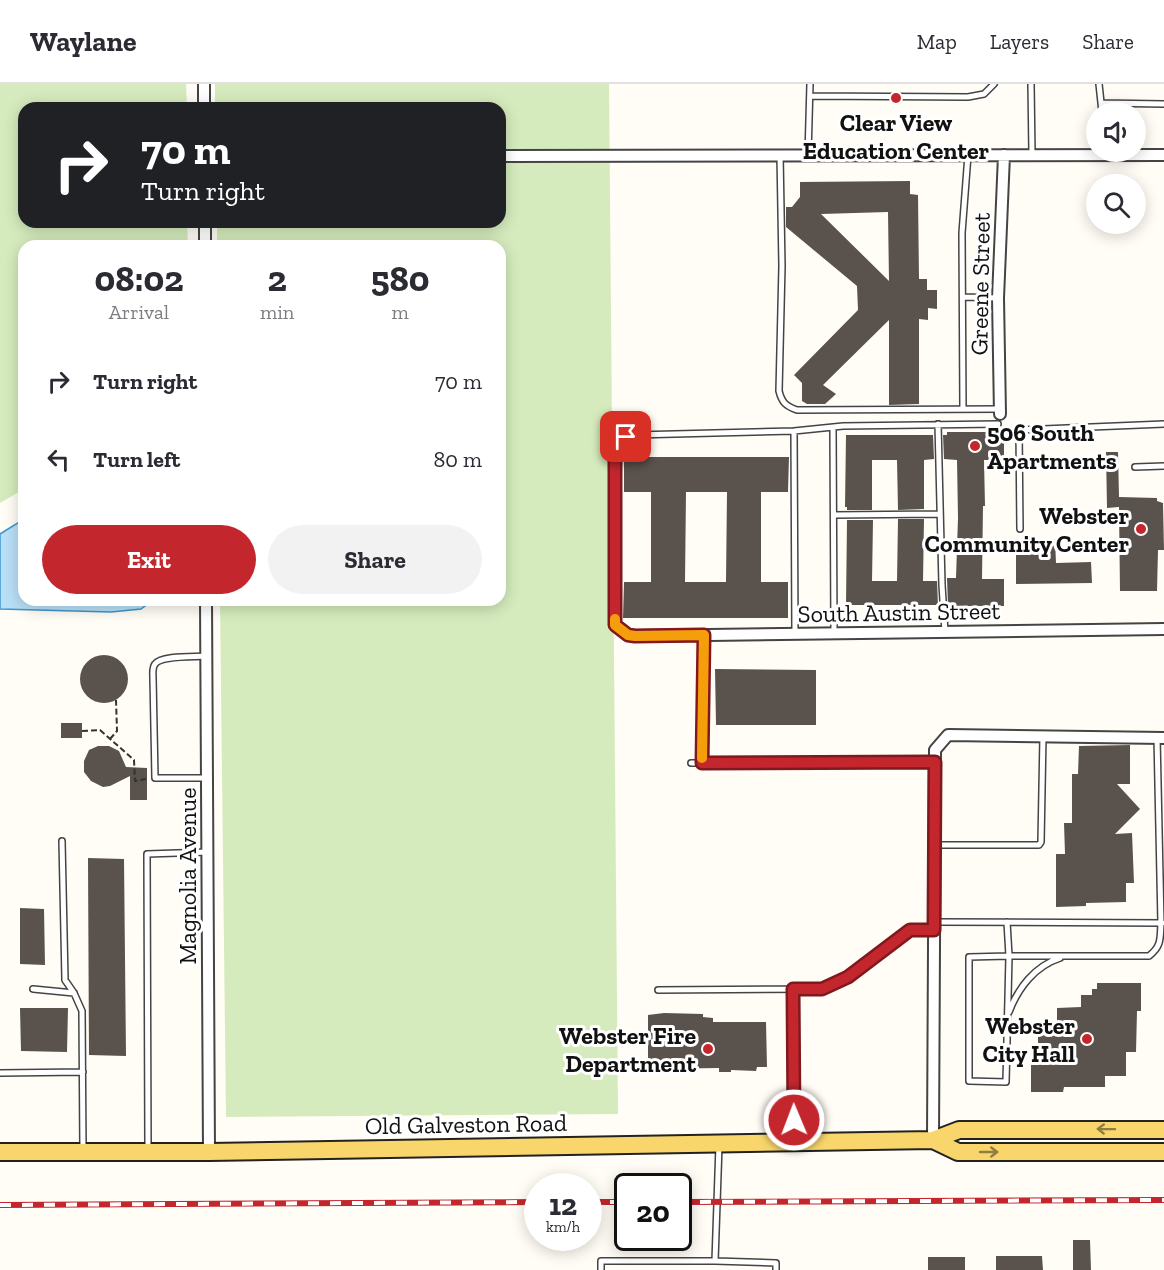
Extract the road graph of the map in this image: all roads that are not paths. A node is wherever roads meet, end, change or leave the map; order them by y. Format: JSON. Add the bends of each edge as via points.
{"nodes":[{"id":1,"x":204,"y":84,"type":"edge"},
{"id":2,"x":810,"y":84,"type":"edge"},
{"id":3,"x":994,"y":84,"type":"edge"},
{"id":4,"x":1031,"y":84,"type":"edge"},
{"id":5,"x":1100,"y":84,"type":"edge"},
{"id":6,"x":810,"y":96,"type":"junction"},
{"id":7,"x":204,"y":102,"type":"edge"},
{"id":8,"x":1101,"y":102,"type":"edge"},
{"id":9,"x":1146,"y":104,"type":"edge"},
{"id":10,"x":1164,"y":104,"type":"edge"},
{"id":11,"x":1086,"y":154,"type":"edge"},
{"id":12,"x":1146,"y":154,"type":"edge"},
{"id":13,"x":780,"y":155,"type":"junction"},
{"id":14,"x":808,"y":155,"type":"junction"},
{"id":15,"x":968,"y":155,"type":"junction"},
{"id":16,"x":1004,"y":155,"type":"junction"},
{"id":17,"x":1032,"y":155,"type":"junction"},
{"id":18,"x":1164,"y":155,"type":"edge"},
{"id":19,"x":506,"y":156,"type":"edge"},
{"id":20,"x":963,"y":297,"type":"junction"},
{"id":21,"x":998,"y":298,"type":"junction"},
{"id":22,"x":963,"y":409,"type":"junction"},
{"id":23,"x":999,"y":416,"type":"junction"},
{"id":24,"x":938,"y":424,"type":"junction"},
{"id":25,"x":1164,"y":424,"type":"edge"},
{"id":26,"x":833,"y":427,"type":"junction"},
{"id":27,"x":794,"y":431,"type":"junction"},
{"id":28,"x":1164,"y":466,"type":"edge"},
{"id":29,"x":1136,"y":467,"type":"dead end"},
{"id":30,"x":940,"y":514,"type":"junction"},
{"id":31,"x":834,"y":515,"type":"junction"},
{"id":32,"x":1020,"y":529,"type":"dead end"},
{"id":33,"x":206,"y":606,"type":"edge"},
{"id":34,"x":1164,"y":629,"type":"edge"},
{"id":35,"x":945,"y":632,"type":"junction"},
{"id":36,"x":834,"y":633,"type":"junction"},
{"id":37,"x":795,"y":634,"type":"junction"},
{"id":38,"x":704,"y":635,"type":"junction"},
{"id":39,"x":635,"y":636,"type":"joint"},
{"id":40,"x":206,"y":656,"type":"junction"},
{"id":41,"x":1043,"y":736,"type":"junction"},
{"id":42,"x":1160,"y":737,"type":"edge"},
{"id":43,"x":935,"y":762,"type":"junction"},
{"id":44,"x":702,"y":763,"type":"junction"},
{"id":45,"x":691,"y":764,"type":"dead end"},
{"id":46,"x":207,"y":778,"type":"junction"},
{"id":47,"x":63,"y":841,"type":"dead end"},
{"id":48,"x":935,"y":845,"type":"junction"},
{"id":49,"x":207,"y":852,"type":"junction"},
{"id":50,"x":1007,"y":922,"type":"junction"},
{"id":51,"x":1162,"y":923,"type":"edge"},
{"id":52,"x":934,"y":926,"type":"junction"},
{"id":53,"x":1009,"y":956,"type":"junction"},
{"id":54,"x":1068,"y":956,"type":"junction"},
{"id":55,"x":33,"y":989,"type":"dead end"},
{"id":56,"x":793,"y":989,"type":"junction"},
{"id":57,"x":658,"y":990,"type":"dead end"},
{"id":58,"x":74,"y":993,"type":"junction"},
{"id":59,"x":1008,"y":1016,"type":"junction"},
{"id":60,"x":83,"y":1072,"type":"junction"},
{"id":61,"x":0,"y":1073,"type":"edge"},
{"id":62,"x":1164,"y":1130,"type":"edge"},
{"id":63,"x":933,"y":1140,"type":"junction"},
{"id":64,"x":794,"y":1142,"type":"junction"},
{"id":65,"x":1164,"y":1142,"type":"edge"},
{"id":66,"x":719,"y":1144,"type":"junction"},
{"id":67,"x":0,"y":1152,"type":"edge"},
{"id":68,"x":83,"y":1152,"type":"junction"},
{"id":69,"x":148,"y":1152,"type":"junction"},
{"id":70,"x":209,"y":1152,"type":"junction"},
{"id":71,"x":1120,"y":1152,"type":"junction"},
{"id":72,"x":1164,"y":1152,"type":"edge"},
{"id":73,"x":715,"y":1261,"type":"junction"},
{"id":74,"x":601,"y":1270,"type":"edge"},
{"id":75,"x":776,"y":1270,"type":"edge"}],
"edges":[{"from":1,"to":7,"type":"street"},
{"from":2,"to":6,"type":"lane"},
{"from":3,"to":6,"type":"lane","via":[[984,94],[968,98]]},
{"from":4,"to":17,"type":"lane"},
{"from":5,"to":8,"type":"lane"},
{"from":6,"to":14,"type":"lane"},
{"from":9,"to":10,"type":"lane"},
{"from":11,"to":17,"type":"street"},
{"from":12,"to":18,"type":"street"},
{"from":13,"to":14,"type":"street"},
{"from":13,"to":19,"type":"street"},
{"from":13,"to":22,"type":"lane","via":[[781,401],[797,410]]},
{"from":14,"to":15,"type":"street"},
{"from":15,"to":16,"type":"street"},
{"from":15,"to":20,"type":"lane","via":[[962,233]]},
{"from":16,"to":17,"type":"street"},
{"from":16,"to":21,"type":"street","name":"Greene Street"},
{"from":20,"to":21,"type":"lane"},
{"from":20,"to":22,"type":"lane"},
{"from":21,"to":23,"type":"street","name":"Greene Street"},
{"from":22,"to":23,"type":"lane"},
{"from":23,"to":24,"type":"lane"},
{"from":24,"to":26,"type":"lane"},
{"from":24,"to":30,"type":"lane"},
{"from":25,"to":32,"type":"lane","via":[[1019,430]]},
{"from":26,"to":27,"type":"lane"},
{"from":26,"to":31,"type":"lane"},
{"from":27,"to":37,"type":"lane"},
{"from":27,"to":39,"type":"lane","via":[[635,435],[618,441],[615,625]]},
{"from":28,"to":29,"type":"lane"},
{"from":30,"to":31,"type":"lane"},
{"from":30,"to":35,"type":"lane"},
{"from":31,"to":36,"type":"lane"},
{"from":33,"to":40,"type":"street","name":"Magnolia Avenue"},
{"from":34,"to":35,"type":"street","name":"South Austin Street"},
{"from":35,"to":36,"type":"street","name":"South Austin Street"},
{"from":36,"to":37,"type":"street","name":"South Austin Street"},
{"from":37,"to":38,"type":"street","name":"South Austin Street"},
{"from":38,"to":39,"type":"street","name":"South Austin Street"},
{"from":38,"to":44,"type":"lane"},
{"from":40,"to":46,"type":"street","name":"Magnolia Avenue"},
{"from":40,"to":46,"type":"lane","via":[[165,658],[153,666],[155,778]]},
{"from":41,"to":42,"type":"street"},
{"from":41,"to":43,"type":"street","via":[[948,735],[935,750]]},
{"from":41,"to":48,"type":"lane","via":[[1039,845]]},
{"from":42,"to":51,"type":"lane"},
{"from":43,"to":44,"type":"lane"},
{"from":43,"to":48,"type":"street"},
{"from":44,"to":45,"type":"lane"},
{"from":46,"to":49,"type":"street","name":"Magnolia Avenue"},
{"from":47,"to":58,"type":"lane","via":[[65,980]]},
{"from":48,"to":52,"type":"street"},
{"from":49,"to":69,"type":"lane","via":[[147,854]]},
{"from":49,"to":70,"type":"street","name":"Magnolia Avenue"},
{"from":50,"to":51,"type":"lane"},
{"from":50,"to":52,"type":"lane"},
{"from":50,"to":53,"type":"lane"},
{"from":51,"to":54,"type":"lane","via":[[1157,950],[1149,956]]},
{"from":52,"to":56,"type":"lane","via":[[910,930],[848,977],[822,989]]},
{"from":52,"to":63,"type":"street"},
{"from":53,"to":54,"type":"lane"},
{"from":53,"to":59,"type":"lane"},
{"from":53,"to":59,"type":"lane","via":[[969,957],[969,1081],[1006,1082]]},
{"from":54,"to":59,"type":"lane","via":[[1046,964],[1028,979]]},
{"from":55,"to":58,"type":"lane"},
{"from":56,"to":57,"type":"lane"},
{"from":56,"to":64,"type":"lane"},
{"from":58,"to":60,"type":"lane","via":[[82,1011]]},
{"from":60,"to":61,"type":"lane"},
{"from":60,"to":68,"type":"lane"},
{"from":62,"to":63,"type":"main road","name":"Old Galveston Road","one_way":true,"via":[[959,1130]]},
{"from":63,"to":64,"type":"main road","name":"Old Galveston Road"},
{"from":63,"to":71,"type":"main road","name":"Old Galveston Road","one_way":true,"via":[[958,1152]]},
{"from":64,"to":66,"type":"main road","name":"Old Galveston Road"},
{"from":65,"to":71,"type":"main road","via":[[1145,1141]]},
{"from":66,"to":70,"type":"main road","name":"Old Galveston Road"},
{"from":66,"to":73,"type":"lane"},
{"from":67,"to":68,"type":"main road","name":"Old Galveston Road"},
{"from":68,"to":69,"type":"main road","name":"Old Galveston Road"},
{"from":69,"to":70,"type":"main road","name":"Old Galveston Road"},
{"from":71,"to":72,"type":"main road","name":"Old Galveston Road"},
{"from":73,"to":74,"type":"lane","via":[[601,1261]]},
{"from":73,"to":75,"type":"lane","via":[[776,1263]]}]}
